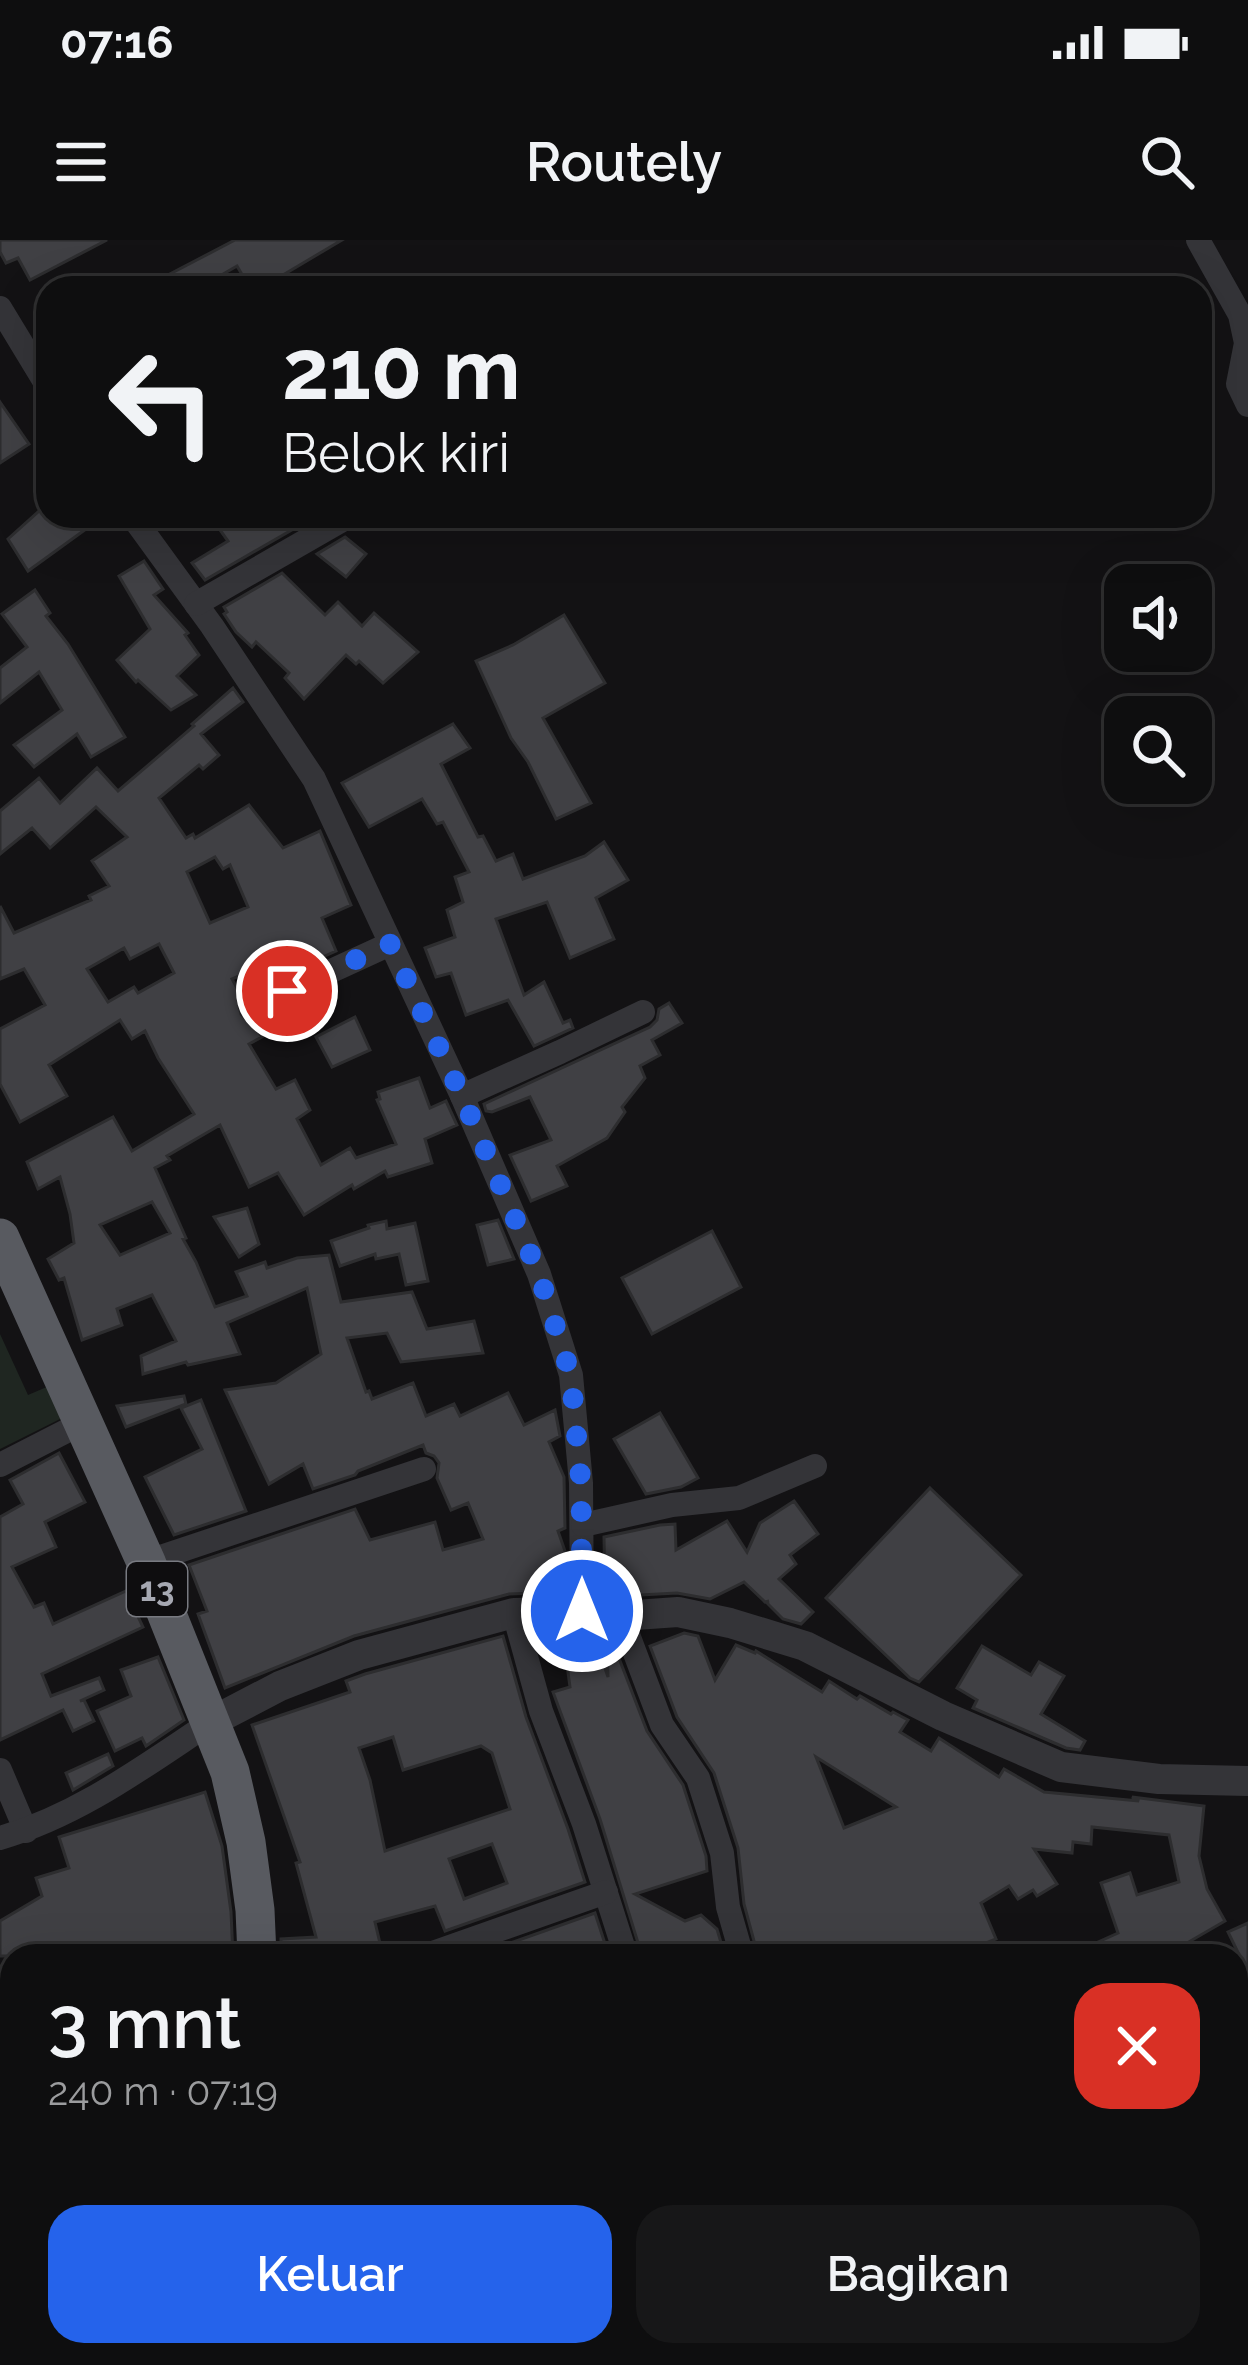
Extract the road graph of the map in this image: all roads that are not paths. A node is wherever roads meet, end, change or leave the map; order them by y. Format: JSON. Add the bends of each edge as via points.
{"nodes":[{"id":1,"x":1198,"y":240,"type":"edge"},
{"id":2,"x":0,"y":308,"type":"edge"},
{"id":3,"x":36,"y":368,"type":"edge"},
{"id":4,"x":1248,"y":405,"type":"edge"},
{"id":5,"x":141,"y":528,"type":"edge"},
{"id":6,"x":328,"y":528,"type":"edge"},
{"id":7,"x":196,"y":604,"type":"junction"},
{"id":8,"x":390,"y":944,"type":"junction"},
{"id":9,"x":255,"y":1006,"type":"dead end"},
{"id":10,"x":643,"y":1012,"type":"dead end"},
{"id":11,"x":462,"y":1096,"type":"junction"},
{"id":12,"x":0,"y":1238,"type":"edge"},
{"id":13,"x":85,"y":1422,"type":"junction"},
{"id":14,"x":0,"y":1465,"type":"edge"},
{"id":15,"x":815,"y":1466,"type":"dead end"},
{"id":16,"x":424,"y":1469,"type":"dead end"},
{"id":17,"x":583,"y":1525,"type":"junction"},
{"id":18,"x":146,"y":1562,"type":"junction"},
{"id":19,"x":582,"y":1611,"type":"junction"},
{"id":20,"x":514,"y":1613,"type":"junction"},
{"id":21,"x":621,"y":1616,"type":"junction"},
{"id":22,"x":211,"y":1722,"type":"junction"},
{"id":23,"x":0,"y":1770,"type":"edge"},
{"id":24,"x":1248,"y":1781,"type":"edge"},
{"id":25,"x":26,"y":1831,"type":"junction"},
{"id":26,"x":0,"y":1838,"type":"edge"},
{"id":27,"x":606,"y":1892,"type":"junction"},
{"id":28,"x":256,"y":1944,"type":"edge"},
{"id":29,"x":458,"y":1944,"type":"edge"},
{"id":30,"x":622,"y":1944,"type":"edge"},
{"id":31,"x":739,"y":1944,"type":"edge"}],
"edges":[{"from":1,"to":4,"type":"street","via":[[1240,315],[1246,343],[1238,385]]},
{"from":2,"to":3,"type":"street"},
{"from":5,"to":7,"type":"street"},
{"from":6,"to":7,"type":"street"},
{"from":7,"to":8,"type":"street","via":[[314,779]]},
{"from":8,"to":9,"type":"street"},
{"from":8,"to":11,"type":"street"},
{"from":10,"to":11,"type":"street"},
{"from":11,"to":17,"type":"street","via":[[539,1274],[571,1376]]},
{"from":12,"to":13,"type":"highway","number":"13"},
{"from":13,"to":14,"type":"street"},
{"from":13,"to":18,"type":"highway","number":"13"},
{"from":15,"to":17,"type":"street","via":[[739,1498]]},
{"from":16,"to":18,"type":"street"},
{"from":17,"to":19,"type":"street"},
{"from":18,"to":22,"type":"highway","number":"13"},
{"from":19,"to":20,"type":"street"},
{"from":19,"to":21,"type":"street"},
{"from":20,"to":22,"type":"street","via":[[359,1654]]},
{"from":20,"to":27,"type":"street"},
{"from":21,"to":24,"type":"street","via":[[678,1612],[805,1646],[1060,1767]]},
{"from":21,"to":31,"type":"street","via":[[662,1725],[698,1778]]},
{"from":22,"to":25,"type":"street","via":[[98,1797]]},
{"from":22,"to":28,"type":"highway","number":"13","via":[[241,1811]]},
{"from":23,"to":25,"type":"street"},
{"from":25,"to":26,"type":"street"},
{"from":27,"to":29,"type":"street"},
{"from":27,"to":30,"type":"street"}]}
